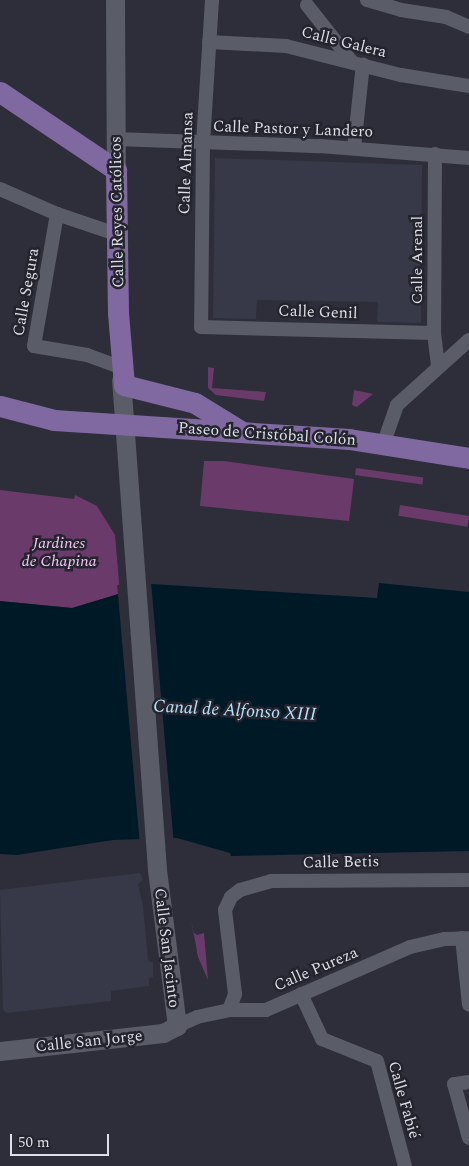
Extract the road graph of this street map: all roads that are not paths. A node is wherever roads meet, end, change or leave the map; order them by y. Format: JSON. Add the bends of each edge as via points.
{"nodes":[{"id":1,"x":115,"y":0,"type":"edge"},
{"id":2,"x":212,"y":0,"type":"edge"},
{"id":3,"x":367,"y":0,"type":"edge"},
{"id":4,"x":307,"y":5,"type":"dead end"},
{"id":5,"x":469,"y":27,"type":"edge"},
{"id":6,"x":209,"y":42,"type":"junction"},
{"id":7,"x":358,"y":63,"type":"junction"},
{"id":8,"x":469,"y":86,"type":"edge"},
{"id":9,"x":0,"y":92,"type":"edge"},
{"id":10,"x":115,"y":139,"type":"junction"},
{"id":11,"x":203,"y":143,"type":"junction"},
{"id":12,"x":354,"y":148,"type":"junction"},
{"id":13,"x":435,"y":154,"type":"junction"},
{"id":14,"x":469,"y":158,"type":"edge"},
{"id":15,"x":116,"y":170,"type":"junction"},
{"id":16,"x":0,"y":189,"type":"edge"},
{"id":17,"x":57,"y":214,"type":"junction"},
{"id":18,"x":116,"y":234,"type":"junction"},
{"id":19,"x":201,"y":327,"type":"joint"},
{"id":20,"x":434,"y":333,"type":"junction"},
{"id":21,"x":469,"y":340,"type":"edge"},
{"id":22,"x":438,"y":367,"type":"junction"},
{"id":23,"x":121,"y":373,"type":"junction"},
{"id":24,"x":0,"y":406,"type":"edge"},
{"id":25,"x":123,"y":425,"type":"junction"},
{"id":26,"x":239,"y":430,"type":"junction"},
{"id":27,"x":383,"y":445,"type":"junction"},
{"id":28,"x":469,"y":458,"type":"edge"},
{"id":29,"x":132,"y":545,"type":"joint"},
{"id":30,"x":469,"y":880,"type":"edge"},
{"id":31,"x":465,"y":938,"type":"edge"},
{"id":32,"x":301,"y":994,"type":"junction"},
{"id":33,"x":469,"y":1005,"type":"edge"},
{"id":34,"x":230,"y":1010,"type":"junction"},
{"id":35,"x":177,"y":1026,"type":"junction"},
{"id":36,"x":0,"y":1050,"type":"edge"},
{"id":37,"x":469,"y":1082,"type":"edge"},
{"id":38,"x":469,"y":1138,"type":"edge"},
{"id":39,"x":405,"y":1166,"type":"edge"}],
"edges":[{"from":1,"to":10,"type":"street","name":"Calle Reyes Católicos"},
{"from":2,"to":6,"type":"street","name":"Calle Almansa"},
{"from":3,"to":5,"type":"street","via":[[401,10],[446,17]]},
{"from":4,"to":7,"type":"street"},
{"from":6,"to":7,"type":"street","name":"Calle Galera","via":[[286,46]]},
{"from":6,"to":11,"type":"street","name":"Calle Almansa"},
{"from":7,"to":8,"type":"street","name":"Calle Galera","via":[[401,75]]},
{"from":7,"to":12,"type":"street"},
{"from":9,"to":15,"type":"main road"},
{"from":10,"to":11,"type":"street","name":"Calle Pastor y Landero"},
{"from":10,"to":15,"type":"street","name":"Calle Reyes Católicos"},
{"from":11,"to":12,"type":"street","name":"Calle Pastor y Landero"},
{"from":11,"to":19,"type":"street","name":"Calle Almansa"},
{"from":12,"to":13,"type":"street","name":"Calle Pastor y Landero"},
{"from":13,"to":14,"type":"street","name":"Calle Pastor y Landero"},
{"from":13,"to":20,"type":"street","name":"Calle Arenal"},
{"from":15,"to":18,"type":"main road","name":"Calle Reyes Católicos"},
{"from":16,"to":17,"type":"street"},
{"from":17,"to":18,"type":"street"},
{"from":17,"to":23,"type":"street","name":"Calle Segura","via":[[34,346],[87,355]]},
{"from":18,"to":23,"type":"main road","name":"Calle Reyes Católicos"},
{"from":19,"to":20,"type":"street","name":"Calle Genil"},
{"from":20,"to":22,"type":"street","name":"Calle Arenal"},
{"from":21,"to":22,"type":"street"},
{"from":22,"to":27,"type":"street","via":[[397,405]]},
{"from":23,"to":25,"type":"street","name":"Calle Reyes Católicos"},
{"from":23,"to":26,"type":"main road","via":[[130,388],[195,403]]},
{"from":24,"to":25,"type":"main road","name":"Paseo de Cristóbal Colón","via":[[40,418]]},
{"from":25,"to":26,"type":"main road","name":"Paseo de Cristóbal Colón"},
{"from":25,"to":29,"type":"street","name":"Calle Reyes Católicos"},
{"from":26,"to":27,"type":"main road","name":"Paseo de Cristóbal Colón"},
{"from":27,"to":28,"type":"main road","name":"Paseo de Cristóbal Colón"},
{"from":29,"to":35,"type":"street","name":"Calle San Jacinto","via":[[157,869]]},
{"from":30,"to":34,"type":"street","name":"Calle Betis","via":[[271,881],[240,890],[231,897],[225,910],[235,994]]},
{"from":31,"to":32,"type":"street","name":"Calle Pureza","via":[[410,947]]},
{"from":31,"to":33,"type":"street"},
{"from":32,"to":34,"type":"street","name":"Calle Pureza","via":[[266,1010]]},
{"from":32,"to":39,"type":"street","name":"Calle Fabié","via":[[322,1039],[377,1061]]},
{"from":34,"to":35,"type":"street","name":"Calle Pureza","via":[[197,1017]]},
{"from":35,"to":36,"type":"street","name":"Calle San Jorge","via":[[163,1033]]},
{"from":37,"to":38,"type":"street","via":[[454,1084]]}]}
